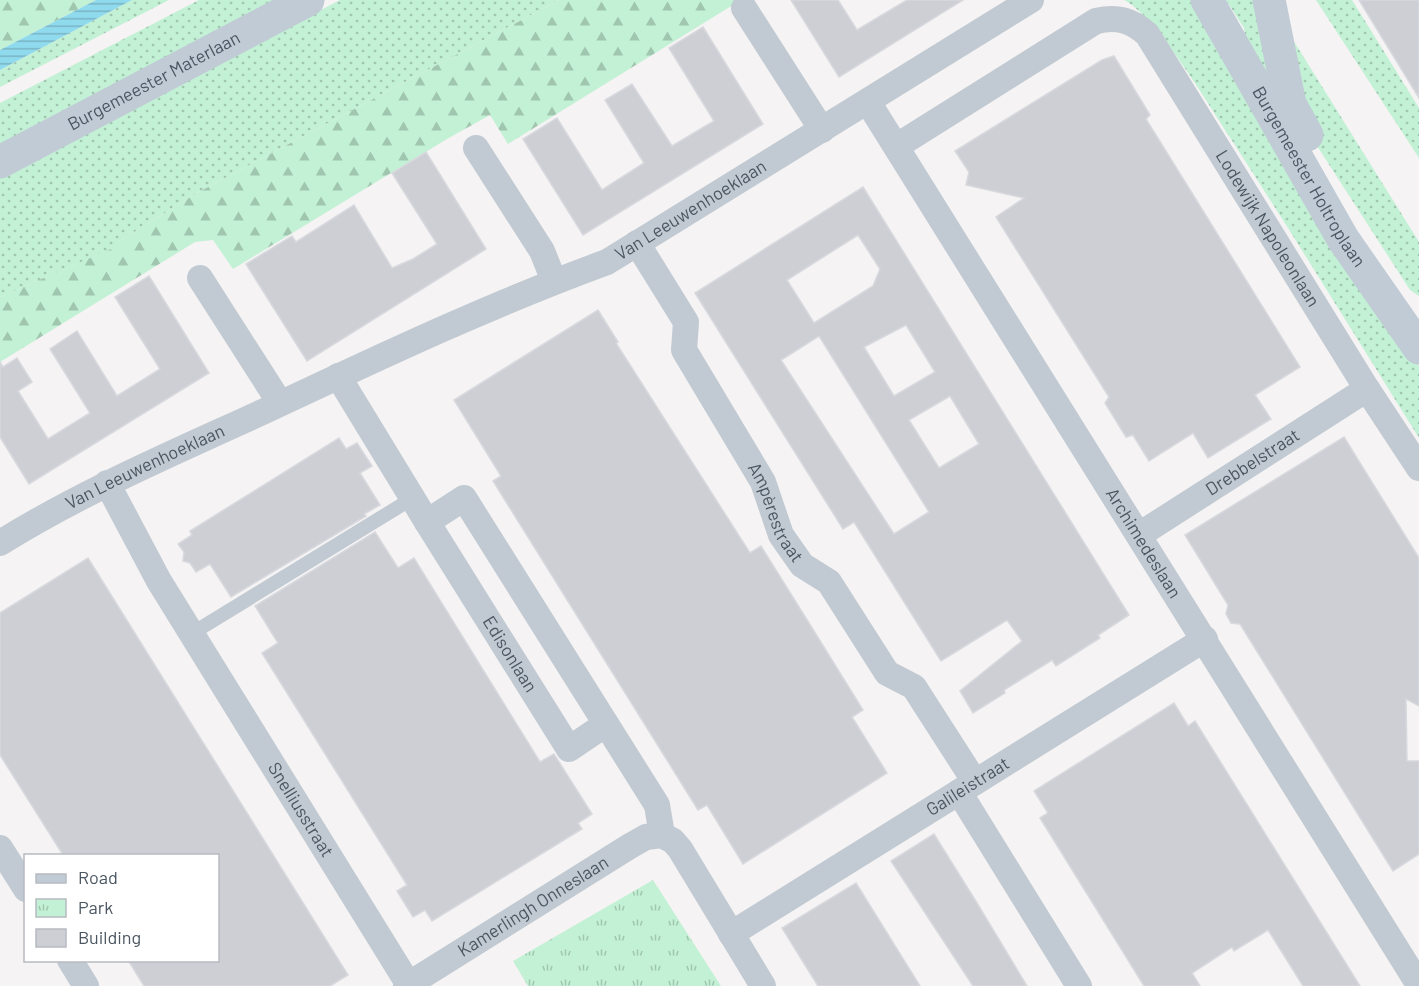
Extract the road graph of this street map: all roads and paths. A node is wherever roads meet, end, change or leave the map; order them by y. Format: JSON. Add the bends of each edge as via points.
{"nodes":[{"id":1,"x":308,"y":0,"type":"edge"},
{"id":2,"x":1031,"y":0,"type":"edge"},
{"id":3,"x":1207,"y":0,"type":"edge"},
{"id":4,"x":1269,"y":0,"type":"edge"},
{"id":5,"x":744,"y":8,"type":"dead end"},
{"id":6,"x":868,"y":102,"type":"junction"},
{"id":7,"x":822,"y":130,"type":"junction"},
{"id":8,"x":897,"y":146,"type":"junction"},
{"id":9,"x":476,"y":147,"type":"dead end"},
{"id":10,"x":0,"y":162,"type":"edge"},
{"id":11,"x":637,"y":243,"type":"junction"},
{"id":12,"x":200,"y":278,"type":"dead end"},
{"id":13,"x":554,"y":281,"type":"junction"},
{"id":14,"x":1419,"y":309,"type":"edge"},
{"id":15,"x":1419,"y":348,"type":"edge"},
{"id":16,"x":338,"y":376,"type":"junction"},
{"id":17,"x":1367,"y":389,"type":"junction"},
{"id":18,"x":280,"y":403,"type":"junction"},
{"id":19,"x":1419,"y":468,"type":"edge"},
{"id":20,"x":107,"y":483,"type":"junction"},
{"id":21,"x":413,"y":498,"type":"junction"},
{"id":22,"x":427,"y":522,"type":"junction"},
{"id":23,"x":4,"y":533,"type":"edge"},
{"id":24,"x":1139,"y":534,"type":"junction"},
{"id":25,"x":191,"y":634,"type":"junction"},
{"id":26,"x":1204,"y":639,"type":"junction"},
{"id":27,"x":606,"y":724,"type":"junction"},
{"id":28,"x":967,"y":787,"type":"junction"},
{"id":29,"x":662,"y":835,"type":"junction"},
{"id":30,"x":0,"y":848,"type":"edge"},
{"id":31,"x":24,"y":886,"type":"edge"},
{"id":32,"x":731,"y":934,"type":"junction"},
{"id":33,"x":1412,"y":957,"type":"edge"},
{"id":34,"x":71,"y":962,"type":"edge"},
{"id":35,"x":407,"y":985,"type":"edge"},
{"id":36,"x":1419,"y":985,"type":"edge"},
{"id":37,"x":86,"y":986,"type":"edge"},
{"id":38,"x":763,"y":986,"type":"edge"},
{"id":39,"x":1079,"y":986,"type":"edge"}],
"edges":[{"from":1,"to":10,"type":"street","name":"Burgemeester Materlaan"},
{"from":2,"to":6,"type":"street","name":"Van Leeuwenhoeklaan"},
{"from":3,"to":15,"type":"street","name":"Burgemeester Holtroplaan","via":[[1343,239]]},
{"from":4,"to":14,"type":"street","name":"Burgemeester Holtroplaan","via":[[1290,104],[1366,244],[1395,289]]},
{"from":5,"to":7,"type":"street"},
{"from":6,"to":7,"type":"street","name":"Van Leeuwenhoeklaan"},
{"from":6,"to":8,"type":"street","name":"Archimedeslaan"},
{"from":7,"to":11,"type":"street","name":"Van Leeuwenhoeklaan"},
{"from":8,"to":17,"type":"street","name":"Lodewijk Napoleonlaan","via":[[1096,21],[1124,19],[1135,24],[1147,34]]},
{"from":8,"to":24,"type":"street","name":"Archimedeslaan"},
{"from":9,"to":13,"type":"street","via":[[542,251]]},
{"from":11,"to":13,"type":"street","name":"Van Leeuwenhoeklaan","via":[[607,262]]},
{"from":11,"to":28,"type":"street","name":"Ampèrestraat","via":[[686,322],[684,350],[763,482],[781,535],[802,565],[829,582],[887,673],[914,687]]},
{"from":12,"to":18,"type":"street"},
{"from":13,"to":16,"type":"street","name":"Van Leeuwenhoeklaan"},
{"from":16,"to":18,"type":"street","name":"Van Leeuwenhoeklaan"},
{"from":16,"to":21,"type":"street","name":"Edisonlaan"},
{"from":17,"to":19,"type":"street","name":"Lodewijk Napoleonlaan"},
{"from":17,"to":24,"type":"street","name":"Drebbelstraat"},
{"from":18,"to":20,"type":"street","name":"Van Leeuwenhoeklaan"},
{"from":20,"to":23,"type":"street","name":"Van Leeuwenhoeklaan"},
{"from":20,"to":25,"type":"street","name":"Snelliusstraat"},
{"from":21,"to":22,"type":"street","name":"Edisonlaan"},
{"from":21,"to":25,"type":"lane"},
{"from":22,"to":27,"type":"street","via":[[464,498]]},
{"from":22,"to":27,"type":"street","name":"Edisonlaan","via":[[569,749]]},
{"from":24,"to":26,"type":"street","name":"Archimedeslaan"},
{"from":25,"to":35,"type":"street","name":"Snelliusstraat"},
{"from":26,"to":28,"type":"street","name":"Galileistraat"},
{"from":26,"to":33,"type":"street","name":"Archimedeslaan"},
{"from":27,"to":29,"type":"street","via":[[657,805]]},
{"from":28,"to":32,"type":"street","name":"Galileistraat"},
{"from":28,"to":39,"type":"street","name":"Ampèrestraat"},
{"from":29,"to":32,"type":"street","via":[[680,849]]},
{"from":29,"to":35,"type":"street","name":"Kamerlingh Onneslaan","via":[[646,837],[630,846]]},
{"from":30,"to":31,"type":"street"},
{"from":32,"to":38,"type":"street"},
{"from":33,"to":36,"type":"street","name":"Archimedeslaan"},
{"from":34,"to":37,"type":"street"}]}
